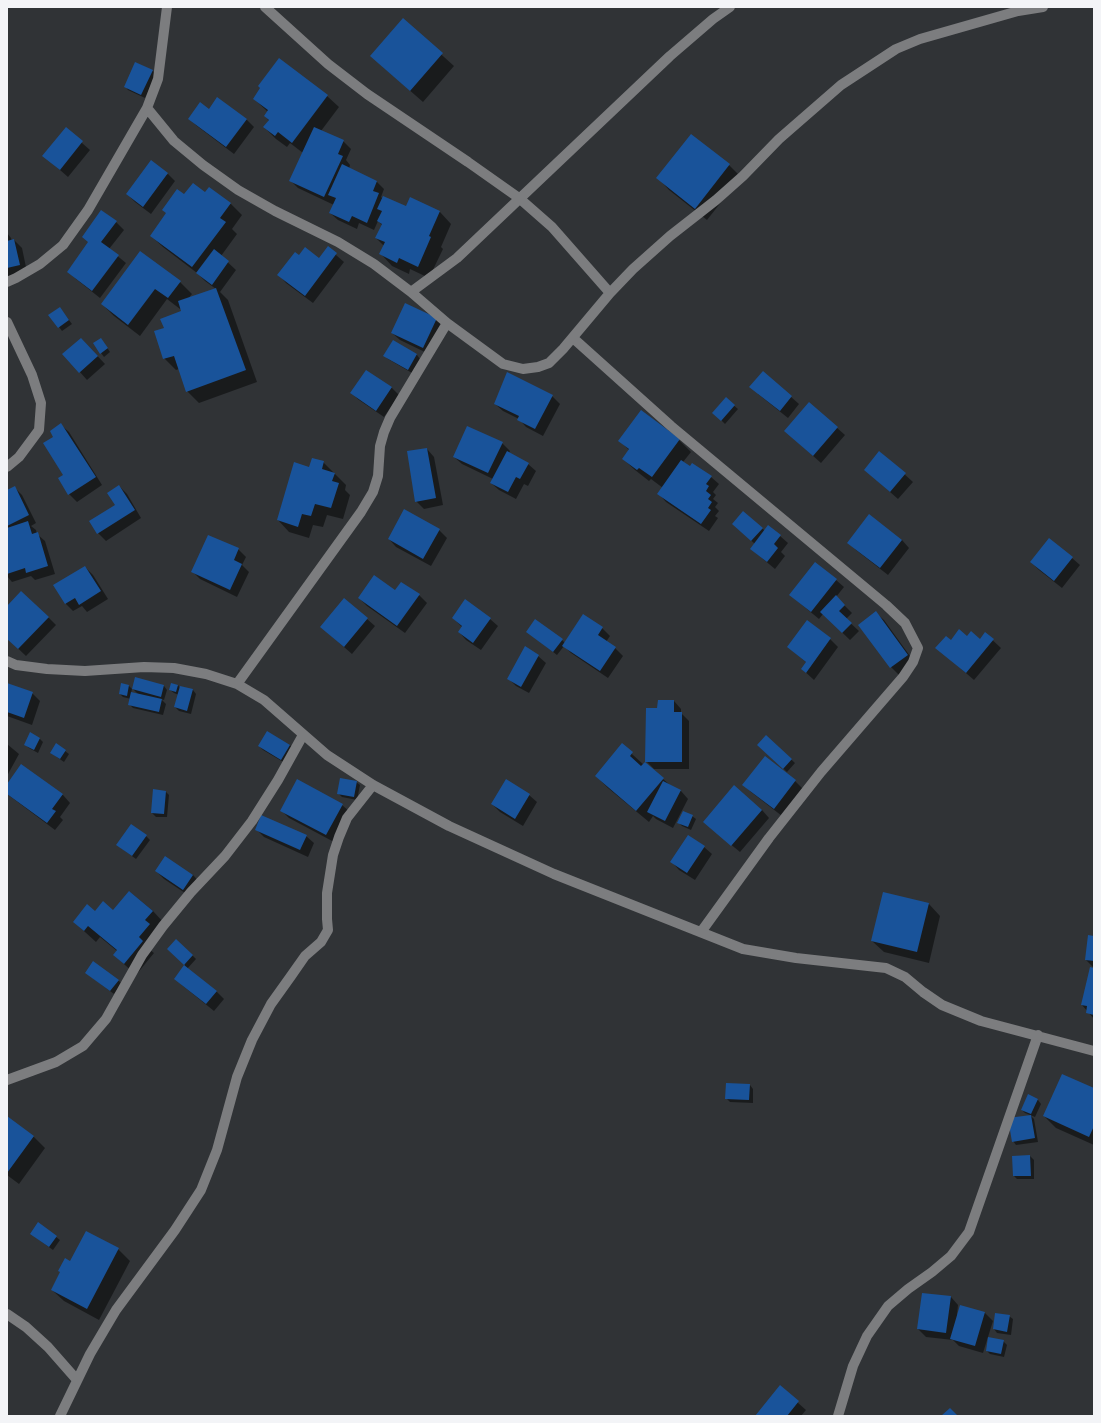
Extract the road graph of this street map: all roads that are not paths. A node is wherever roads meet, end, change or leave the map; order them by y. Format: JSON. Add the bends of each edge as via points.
{"nodes":[{"id":1,"x":167,"y":7,"type":"edge"},
{"id":2,"x":265,"y":7,"type":"edge"},
{"id":3,"x":730,"y":7,"type":"edge"},
{"id":4,"x":1043,"y":7,"type":"edge"},
{"id":5,"x":147,"y":108,"type":"junction"},
{"id":6,"x":519,"y":198,"type":"junction"},
{"id":7,"x":7,"y":282,"type":"edge"},
{"id":8,"x":411,"y":292,"type":"junction"},
{"id":9,"x":610,"y":293,"type":"junction"},
{"id":10,"x":7,"y":322,"type":"edge"},
{"id":11,"x":446,"y":323,"type":"junction"},
{"id":12,"x":572,"y":338,"type":"junction"},
{"id":13,"x":7,"y":467,"type":"edge"},
{"id":14,"x":7,"y":661,"type":"edge"},
{"id":15,"x":237,"y":684,"type":"junction"},
{"id":16,"x":303,"y":735,"type":"junction"},
{"id":17,"x":373,"y":785,"type":"junction"},
{"id":18,"x":701,"y":932,"type":"junction"},
{"id":19,"x":1038,"y":1035,"type":"junction"},
{"id":20,"x":1094,"y":1051,"type":"edge"},
{"id":21,"x":7,"y":1080,"type":"edge"},
{"id":22,"x":7,"y":1314,"type":"edge"},
{"id":23,"x":76,"y":1380,"type":"junction"},
{"id":24,"x":60,"y":1416,"type":"edge"},
{"id":25,"x":838,"y":1416,"type":"edge"}],
"edges":[{"from":1,"to":5,"type":"street","via":[[158,79]]},
{"from":2,"to":6,"type":"street","via":[[328,64],[367,94]]},
{"from":3,"to":6,"type":"street","via":[[670,56]]},
{"from":4,"to":9,"type":"street","via":[[1018,11],[896,48],[841,86],[779,139],[743,176],[633,268]]},
{"from":5,"to":7,"type":"street","via":[[88,210],[63,245],[40,264]]},
{"from":5,"to":8,"type":"street","via":[[174,141],[238,190],[338,242],[374,264]]},
{"from":6,"to":8,"type":"street","via":[[457,258]]},
{"from":6,"to":9,"type":"street","via":[[552,228]]},
{"from":8,"to":11,"type":"street"},
{"from":9,"to":12,"type":"street"},
{"from":10,"to":13,"type":"street","via":[[32,375],[41,403],[38,430],[19,457]]},
{"from":11,"to":12,"type":"street","via":[[503,364],[523,370],[549,363]]},
{"from":11,"to":15,"type":"street","via":[[390,418],[380,446],[378,476],[373,492]]},
{"from":12,"to":18,"type":"street","via":[[671,426],[886,605],[905,623],[918,648],[903,677],[817,778]]},
{"from":14,"to":15,"type":"street","via":[[16,665],[47,669],[174,668],[206,674]]},
{"from":15,"to":16,"type":"street","via":[[264,700]]},
{"from":16,"to":17,"type":"street","via":[[328,756]]},
{"from":16,"to":21,"type":"street","via":[[252,821],[225,856],[163,926],[142,955],[106,1019],[83,1046],[56,1062]]},
{"from":17,"to":18,"type":"street","via":[[449,826],[554,874]]},
{"from":17,"to":23,"type":"street","via":[[347,818],[333,855],[327,893],[328,930],[321,942],[305,956],[271,1004],[252,1040],[237,1077],[217,1150],[201,1190],[176,1230],[116,1310]]},
{"from":18,"to":19,"type":"street","via":[[743,949],[886,968],[905,977],[942,1005],[981,1021]]},
{"from":19,"to":20,"type":"street"},
{"from":19,"to":25,"type":"street","via":[[969,1232],[951,1256],[888,1306],[867,1336],[853,1366]]},
{"from":22,"to":23,"type":"street","via":[[48,1347]]},
{"from":23,"to":24,"type":"street"}]}
